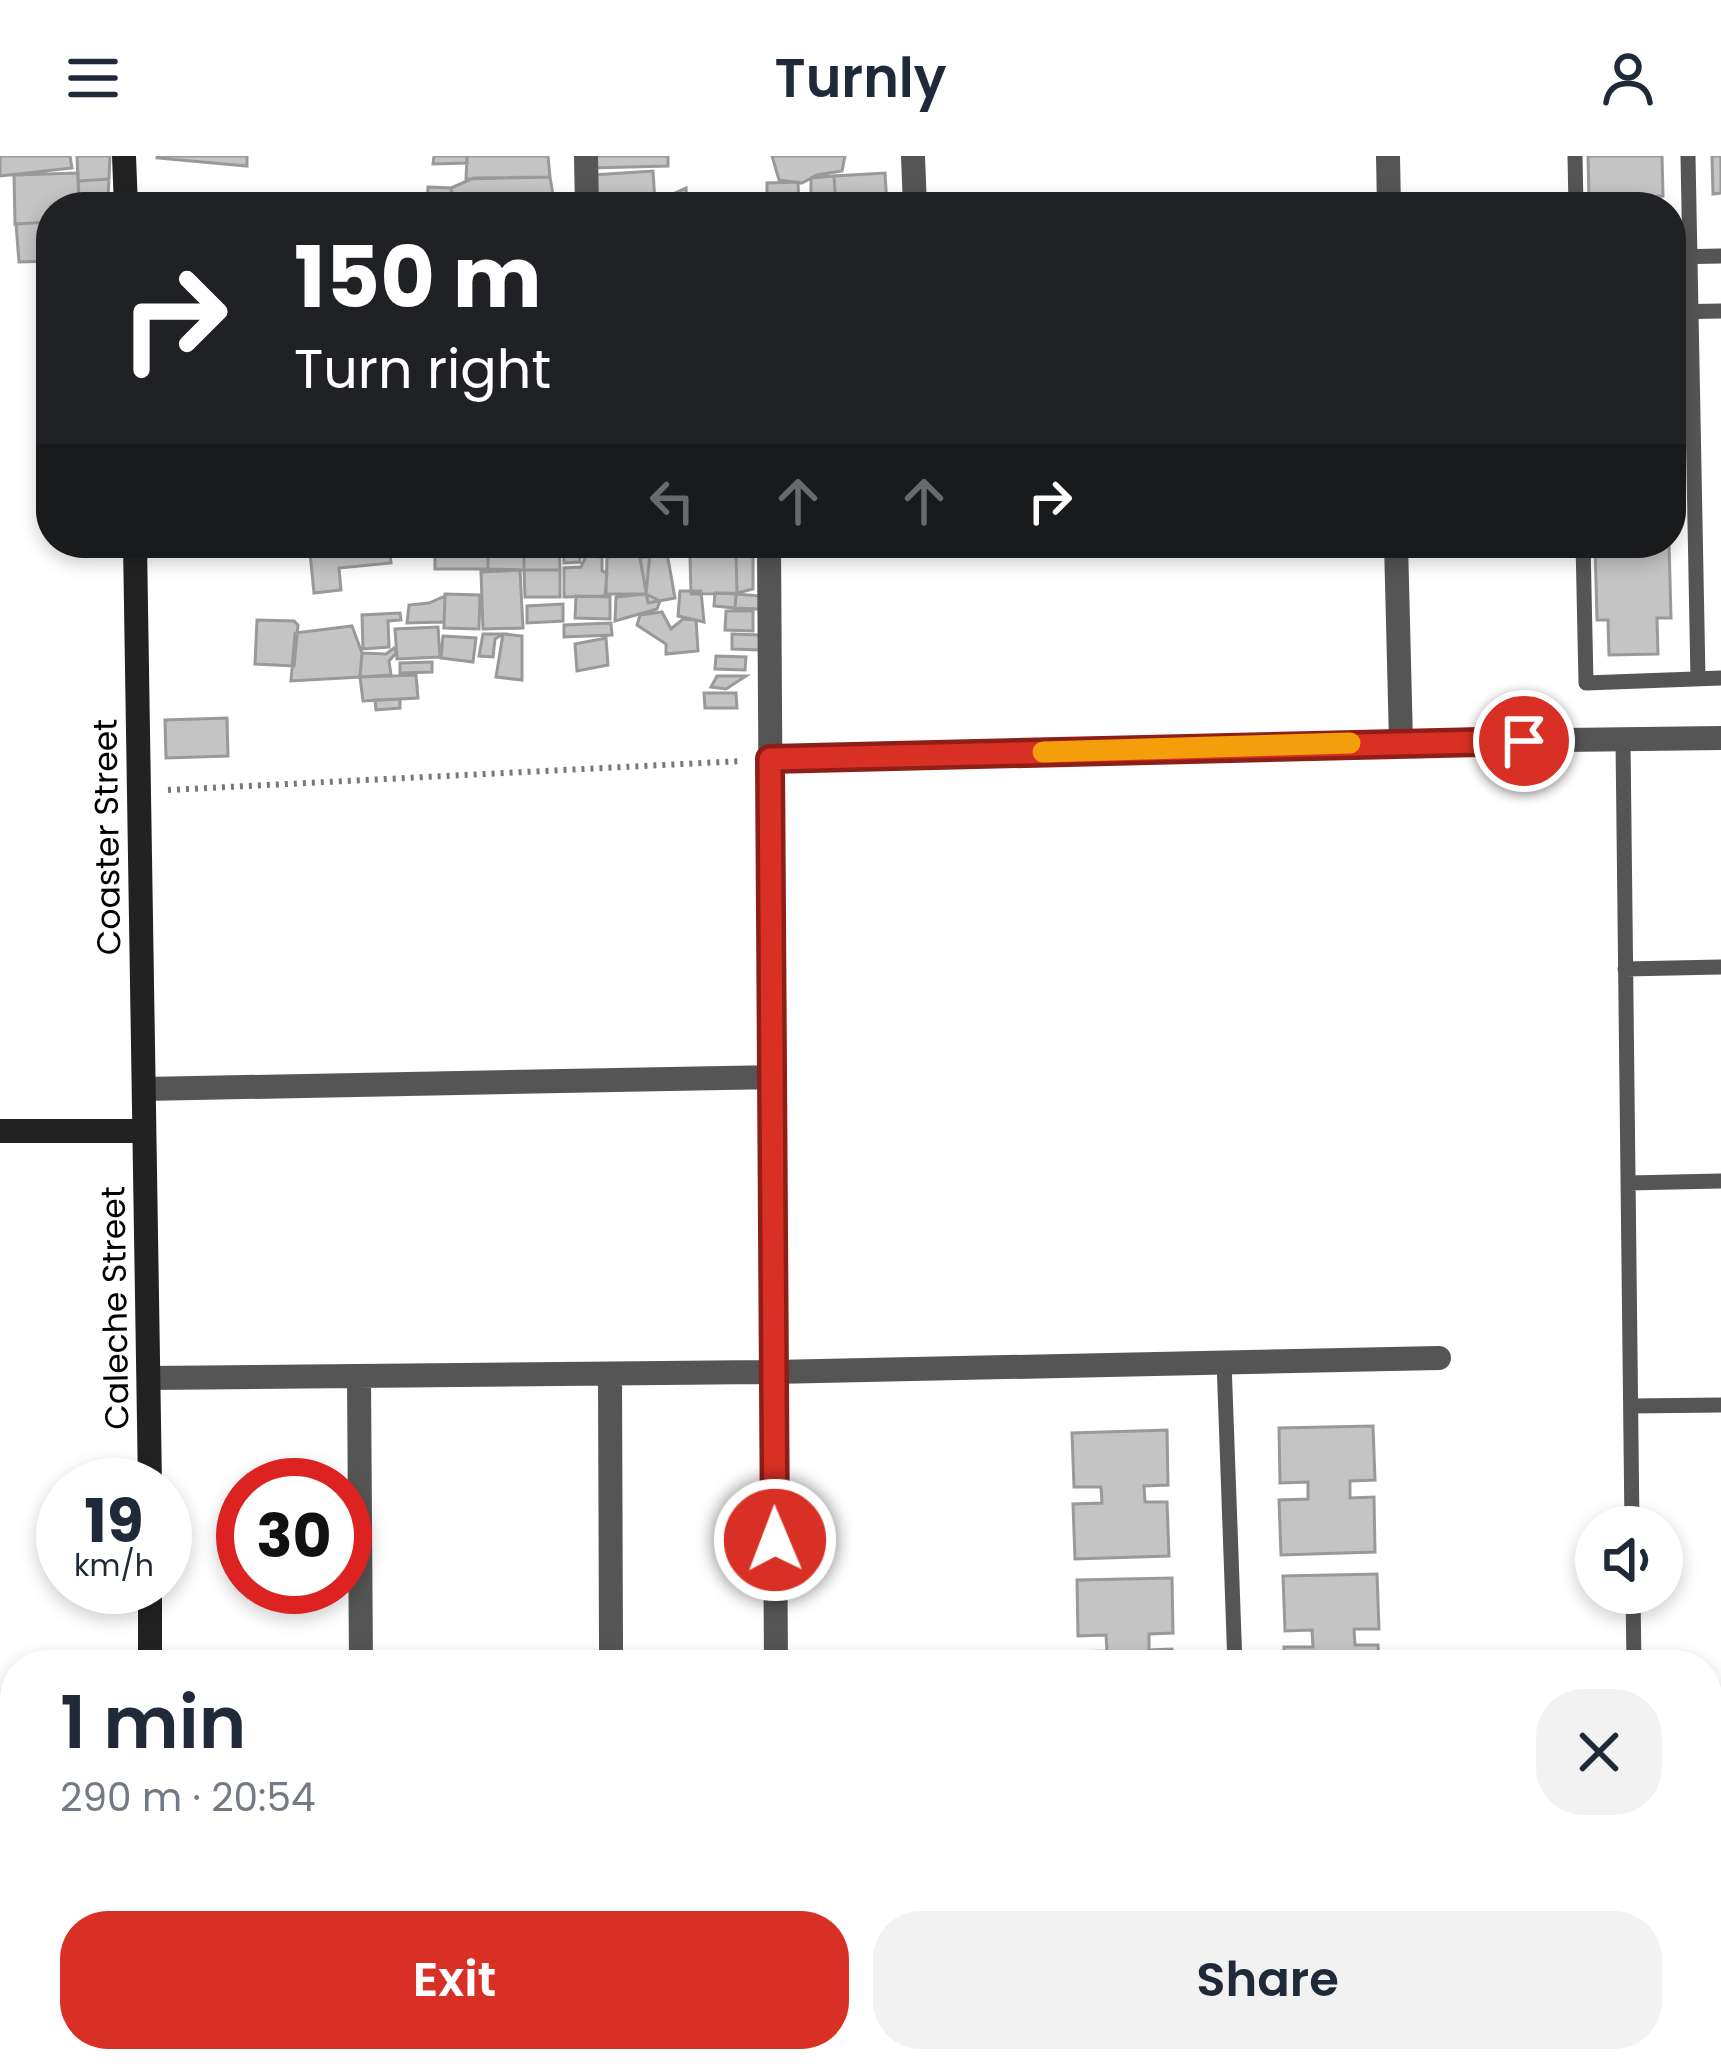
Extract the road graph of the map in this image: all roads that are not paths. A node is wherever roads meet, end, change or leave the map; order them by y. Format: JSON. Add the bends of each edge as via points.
{"nodes":[{"id":1,"x":124,"y":156,"type":"edge"},
{"id":2,"x":586,"y":156,"type":"edge"},
{"id":3,"x":913,"y":156,"type":"edge"},
{"id":4,"x":1388,"y":156,"type":"edge"},
{"id":5,"x":1575,"y":156,"type":"edge"},
{"id":6,"x":1688,"y":156,"type":"edge"},
{"id":7,"x":125,"y":192,"type":"edge"},
{"id":8,"x":587,"y":192,"type":"edge"},
{"id":9,"x":914,"y":192,"type":"edge"},
{"id":10,"x":1389,"y":192,"type":"edge"},
{"id":11,"x":1576,"y":192,"type":"edge"},
{"id":12,"x":1721,"y":256,"type":"edge"},
{"id":13,"x":1686,"y":257,"type":"edge"},
{"id":14,"x":1690,"y":257,"type":"junction"},
{"id":15,"x":1721,"y":311,"type":"edge"},
{"id":16,"x":1686,"y":312,"type":"edge"},
{"id":17,"x":1691,"y":312,"type":"junction"},
{"id":18,"x":135,"y":558,"type":"edge"},
{"id":19,"x":769,"y":558,"type":"edge"},
{"id":20,"x":1396,"y":558,"type":"edge"},
{"id":21,"x":1583,"y":558,"type":"edge"},
{"id":22,"x":1698,"y":679,"type":"junction"},
{"id":23,"x":1721,"y":679,"type":"edge"},
{"id":24,"x":1721,"y":739,"type":"edge"},
{"id":25,"x":1623,"y":740,"type":"junction"},
{"id":26,"x":1401,"y":742,"type":"junction"},
{"id":27,"x":770,"y":759,"type":"junction"},
{"id":28,"x":1721,"y":967,"type":"edge"},
{"id":29,"x":1625,"y":968,"type":"junction"},
{"id":30,"x":771,"y":1077,"type":"junction"},
{"id":31,"x":144,"y":1089,"type":"junction"},
{"id":32,"x":0,"y":1131,"type":"edge"},
{"id":33,"x":144,"y":1131,"type":"junction"},
{"id":34,"x":1721,"y":1181,"type":"edge"},
{"id":35,"x":1628,"y":1184,"type":"junction"},
{"id":36,"x":1439,"y":1358,"type":"dead end"},
{"id":37,"x":1224,"y":1361,"type":"junction"},
{"id":38,"x":773,"y":1372,"type":"junction"},
{"id":39,"x":610,"y":1374,"type":"junction"},
{"id":40,"x":151,"y":1378,"type":"junction"},
{"id":41,"x":359,"y":1378,"type":"junction"},
{"id":42,"x":1721,"y":1405,"type":"edge"},
{"id":43,"x":1631,"y":1406,"type":"junction"},
{"id":44,"x":150,"y":1458,"type":"edge"},
{"id":45,"x":1632,"y":1506,"type":"edge"},
{"id":46,"x":150,"y":1614,"type":"edge"},
{"id":47,"x":1633,"y":1614,"type":"edge"},
{"id":48,"x":611,"y":1649,"type":"dead end"},
{"id":49,"x":150,"y":1650,"type":"edge"},
{"id":50,"x":361,"y":1650,"type":"edge"},
{"id":51,"x":776,"y":1650,"type":"edge"},
{"id":52,"x":1234,"y":1650,"type":"edge"},
{"id":53,"x":1634,"y":1650,"type":"edge"}],
"edges":[{"from":1,"to":7,"type":"street"},
{"from":2,"to":8,"type":"street"},
{"from":3,"to":9,"type":"street"},
{"from":4,"to":10,"type":"street"},
{"from":5,"to":11,"type":"lane"},
{"from":6,"to":14,"type":"lane"},
{"from":12,"to":14,"type":"lane"},
{"from":13,"to":14,"type":"lane"},
{"from":14,"to":17,"type":"lane"},
{"from":15,"to":17,"type":"lane"},
{"from":16,"to":17,"type":"lane"},
{"from":17,"to":22,"type":"lane"},
{"from":18,"to":31,"type":"street","name":"Coaster Street"},
{"from":19,"to":27,"type":"street"},
{"from":20,"to":26,"type":"street"},
{"from":21,"to":22,"type":"lane","via":[[1586,683]]},
{"from":22,"to":23,"type":"lane"},
{"from":24,"to":25,"type":"street"},
{"from":25,"to":26,"type":"street"},
{"from":25,"to":29,"type":"lane"},
{"from":26,"to":27,"type":"street"},
{"from":27,"to":30,"type":"street"},
{"from":28,"to":29,"type":"lane"},
{"from":29,"to":35,"type":"lane"},
{"from":30,"to":31,"type":"street"},
{"from":30,"to":38,"type":"street"},
{"from":31,"to":33,"type":"street","name":"Coaster Street"},
{"from":32,"to":33,"type":"street"},
{"from":33,"to":40,"type":"street","name":"Caleche Street"},
{"from":34,"to":35,"type":"lane"},
{"from":35,"to":43,"type":"lane"},
{"from":36,"to":37,"type":"street"},
{"from":37,"to":38,"type":"street"},
{"from":37,"to":52,"type":"lane"},
{"from":38,"to":39,"type":"street"},
{"from":38,"to":51,"type":"street"},
{"from":39,"to":41,"type":"street"},
{"from":39,"to":48,"type":"street"},
{"from":40,"to":41,"type":"street"},
{"from":40,"to":44,"type":"street","name":"Caleche Street"},
{"from":41,"to":50,"type":"street"},
{"from":42,"to":43,"type":"lane"},
{"from":43,"to":45,"type":"lane"},
{"from":46,"to":49,"type":"street"},
{"from":47,"to":53,"type":"lane"}]}
